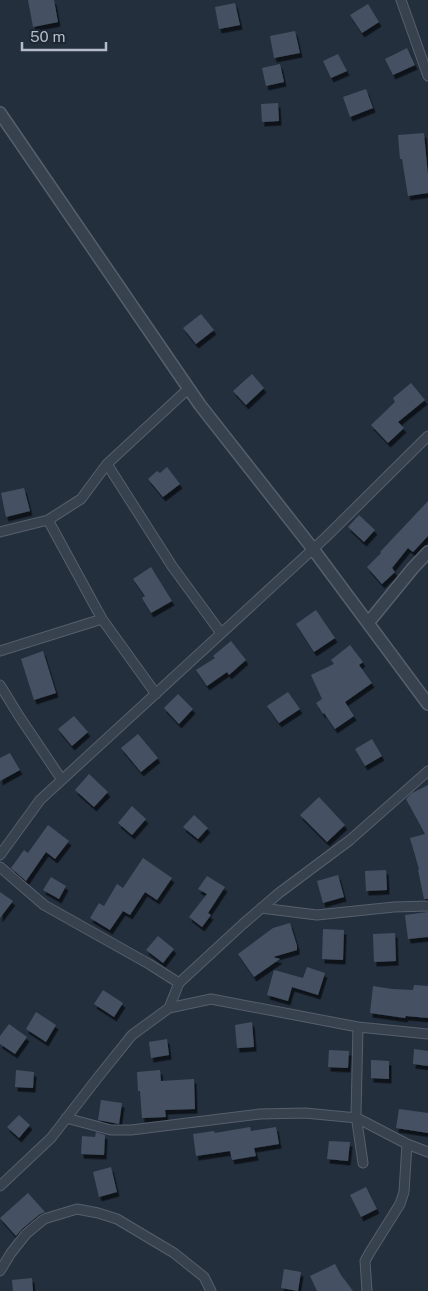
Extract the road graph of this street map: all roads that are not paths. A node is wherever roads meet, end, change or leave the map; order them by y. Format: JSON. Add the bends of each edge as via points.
{"nodes":[{"id":1,"x":400,"y":0,"type":"edge"},
{"id":2,"x":428,"y":76,"type":"edge"},
{"id":3,"x":0,"y":112,"type":"edge"},
{"id":4,"x":188,"y":389,"type":"junction"},
{"id":5,"x":428,"y":436,"type":"edge"},
{"id":6,"x":106,"y":464,"type":"junction"},
{"id":7,"x":48,"y":520,"type":"junction"},
{"id":8,"x":0,"y":532,"type":"edge"},
{"id":9,"x":313,"y":549,"type":"junction"},
{"id":10,"x":428,"y":552,"type":"edge"},
{"id":11,"x":102,"y":619,"type":"junction"},
{"id":12,"x":368,"y":623,"type":"junction"},
{"id":13,"x":220,"y":633,"type":"junction"},
{"id":14,"x":0,"y":651,"type":"edge"},
{"id":15,"x":0,"y":685,"type":"edge"},
{"id":16,"x":156,"y":694,"type":"junction"},
{"id":17,"x":428,"y":704,"type":"edge"},
{"id":18,"x":428,"y":771,"type":"edge"},
{"id":19,"x":62,"y":780,"type":"junction"},
{"id":20,"x":0,"y":855,"type":"edge"},
{"id":21,"x":0,"y":867,"type":"edge"},
{"id":22,"x":428,"y":906,"type":"edge"},
{"id":23,"x":261,"y":908,"type":"junction"},
{"id":24,"x":179,"y":983,"type":"junction"},
{"id":25,"x":169,"y":1008,"type":"junction"},
{"id":26,"x":358,"y":1027,"type":"junction"},
{"id":27,"x":428,"y":1034,"type":"edge"},
{"id":28,"x":66,"y":1118,"type":"junction"},
{"id":29,"x":357,"y":1118,"type":"junction"},
{"id":30,"x":407,"y":1144,"type":"junction"},
{"id":31,"x":428,"y":1152,"type":"edge"},
{"id":32,"x":363,"y":1163,"type":"dead end"},
{"id":33,"x":0,"y":1186,"type":"edge"},
{"id":34,"x":0,"y":1272,"type":"edge"},
{"id":35,"x":211,"y":1291,"type":"edge"},
{"id":36,"x":367,"y":1291,"type":"edge"}],
"edges":[{"from":1,"to":2,"type":"street"},
{"from":3,"to":4,"type":"street"},
{"from":4,"to":6,"type":"street"},
{"from":4,"to":9,"type":"street"},
{"from":5,"to":9,"type":"street"},
{"from":6,"to":7,"type":"street","via":[[81,499]]},
{"from":6,"to":13,"type":"street"},
{"from":7,"to":8,"type":"street"},
{"from":7,"to":11,"type":"street"},
{"from":9,"to":12,"type":"street"},
{"from":9,"to":13,"type":"street"},
{"from":10,"to":12,"type":"street"},
{"from":11,"to":14,"type":"street"},
{"from":11,"to":16,"type":"street"},
{"from":12,"to":17,"type":"street"},
{"from":13,"to":16,"type":"street"},
{"from":15,"to":19,"type":"street"},
{"from":16,"to":19,"type":"street"},
{"from":18,"to":23,"type":"street","via":[[350,840]]},
{"from":19,"to":20,"type":"street","via":[[40,800]]},
{"from":21,"to":24,"type":"street","via":[[44,905]]},
{"from":22,"to":23,"type":"street","via":[[317,916]]},
{"from":23,"to":24,"type":"street"},
{"from":24,"to":25,"type":"street"},
{"from":25,"to":26,"type":"street","via":[[211,999]]},
{"from":25,"to":28,"type":"street","via":[[132,1035]]},
{"from":26,"to":27,"type":"street"},
{"from":26,"to":29,"type":"street"},
{"from":28,"to":29,"type":"street","via":[[111,1130],[260,1114],[306,1112]]},
{"from":28,"to":33,"type":"street","via":[[51,1138]]},
{"from":29,"to":30,"type":"street"},
{"from":29,"to":32,"type":"street"},
{"from":30,"to":31,"type":"street"},
{"from":30,"to":36,"type":"street","via":[[404,1192],[365,1262]]},
{"from":34,"to":35,"type":"street","via":[[26,1234],[44,1219],[77,1209],[117,1219],[166,1248],[204,1277]]}]}
